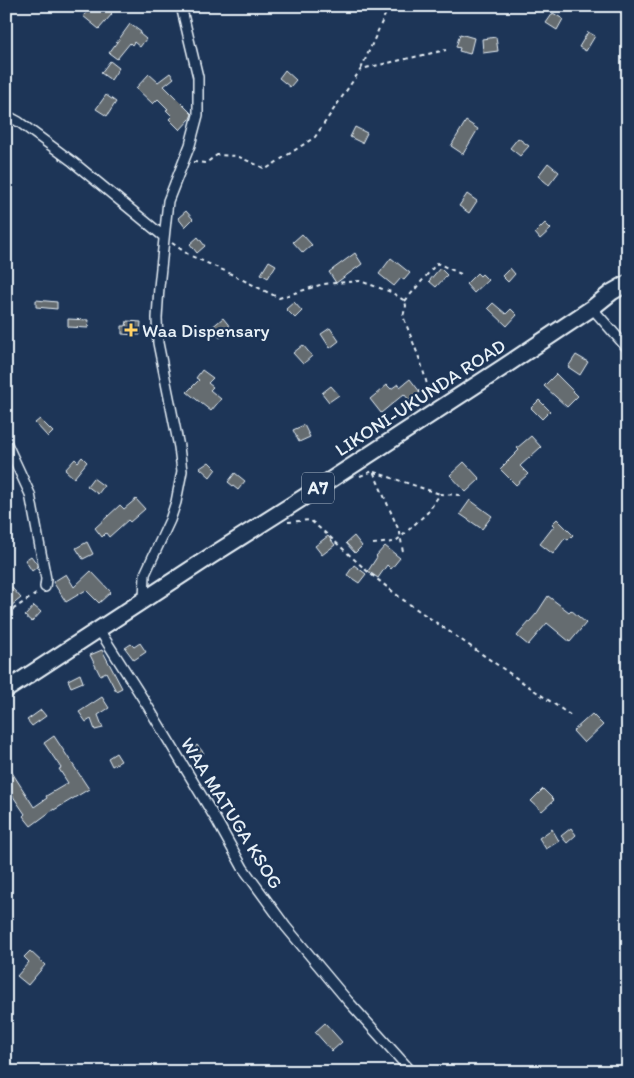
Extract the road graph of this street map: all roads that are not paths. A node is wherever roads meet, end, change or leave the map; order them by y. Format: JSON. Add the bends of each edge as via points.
{"nodes":[{"id":1,"x":182,"y":6,"type":"edge"},
{"id":2,"x":6,"y":115,"type":"edge"},
{"id":3,"x":163,"y":236,"type":"junction"},
{"id":4,"x":628,"y":283,"type":"edge"},
{"id":5,"x":592,"y":308,"type":"junction"},
{"id":6,"x":628,"y":349,"type":"edge"},
{"id":7,"x":6,"y":442,"type":"edge"},
{"id":8,"x":45,"y":588,"type":"road end"},
{"id":9,"x":144,"y":600,"type":"junction"},
{"id":10,"x":100,"y":628,"type":"junction"},
{"id":11,"x":6,"y":690,"type":"edge"},
{"id":12,"x":412,"y":1072,"type":"edge"}],
"edges":[{"from":1,"to":3,"type":"street","via":[[198,77],[198,115],[168,201]]},
{"from":2,"to":3,"type":"street","via":[[73,162]]},
{"from":3,"to":9,"type":"street","via":[[158,343],[182,471],[170,520],[145,574]]},
{"from":4,"to":5,"type":"highway","name":"LIKONI-UKUNDA ROAD","number":"A7"},
{"from":5,"to":6,"type":"street"},
{"from":5,"to":9,"type":"highway","name":"LIKONI-UKUNDA ROAD","number":"A7"},
{"from":7,"to":8,"type":"street","via":[[30,494]]},
{"from":9,"to":10,"type":"highway","name":"LIKONI-UKUNDA ROAD","number":"A7"},
{"from":10,"to":11,"type":"highway","name":"LIKONI-UKUNDA ROAD","number":"A7"},
{"from":10,"to":12,"type":"street","name":"WAA MATUGA KSOG","via":[[243,868],[286,927]]}]}
